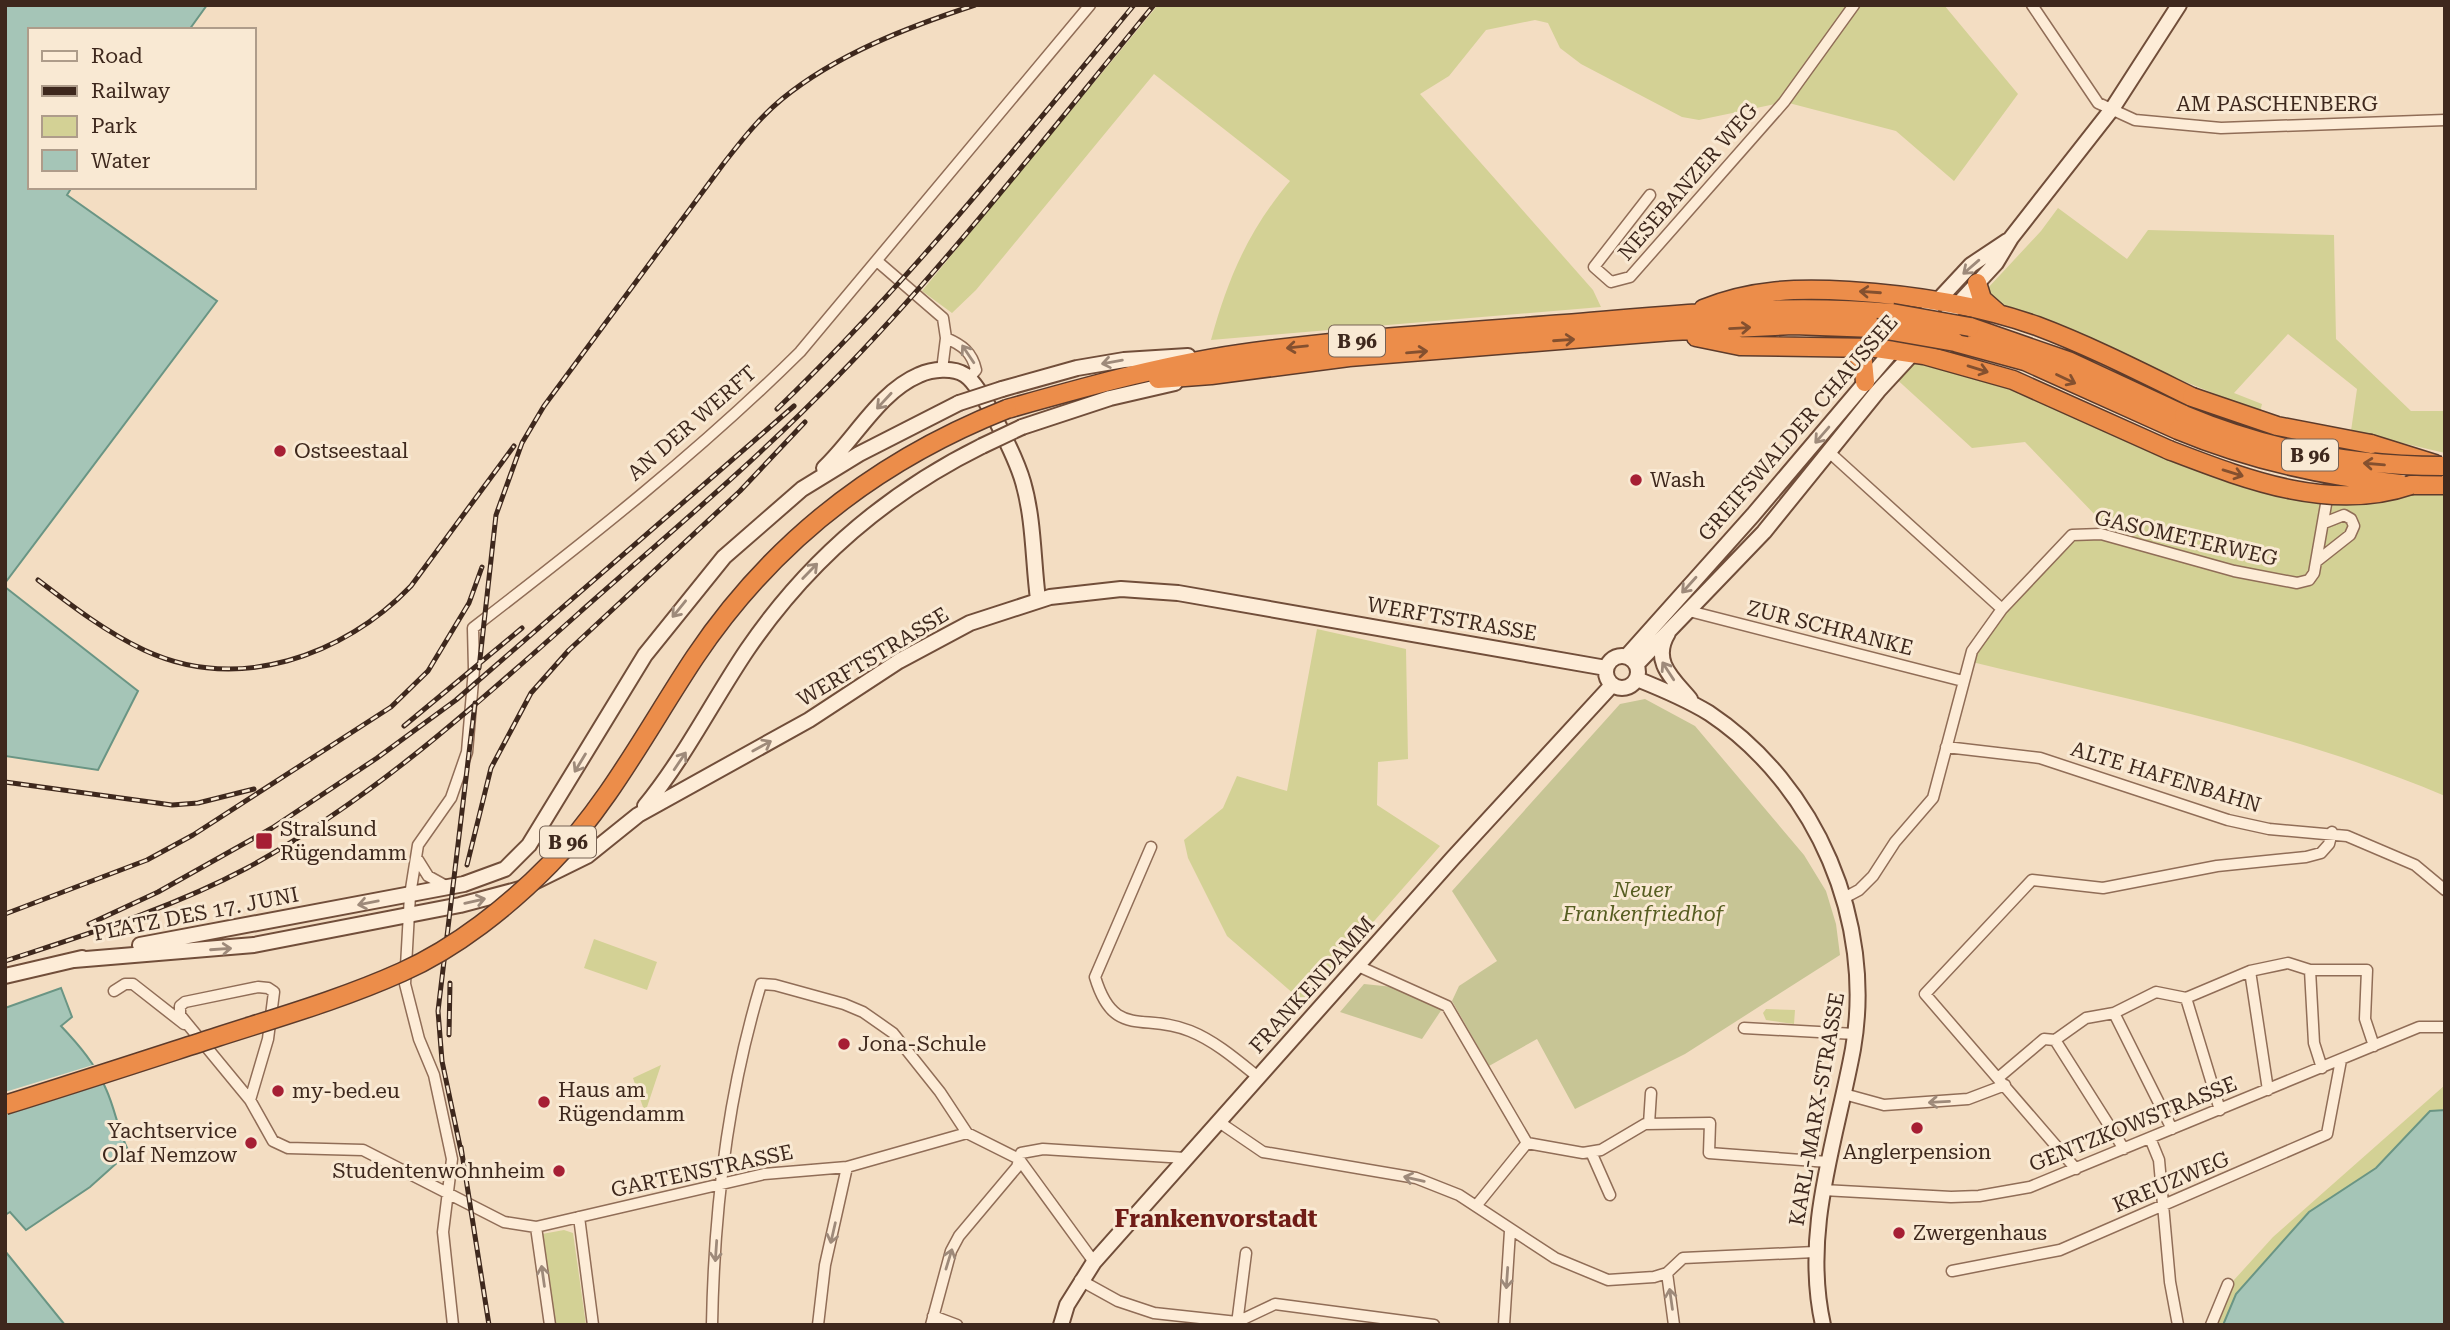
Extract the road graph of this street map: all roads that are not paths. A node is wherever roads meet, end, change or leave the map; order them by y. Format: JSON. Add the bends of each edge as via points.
{"nodes":[{"id":1,"x":1090,"y":5,"type":"edge"},
{"id":2,"x":1854,"y":5,"type":"edge"},
{"id":3,"x":2032,"y":5,"type":"edge"},
{"id":4,"x":2179,"y":5,"type":"edge"},
{"id":5,"x":2112,"y":109,"type":"junction"},
{"id":6,"x":2445,"y":120,"type":"edge"},
{"id":7,"x":1650,"y":195,"type":"dead end"},
{"id":8,"x":2011,"y":238,"type":"junction"},
{"id":9,"x":877,"y":261,"type":"junction"},
{"id":10,"x":1977,"y":283,"type":"junction"},
{"id":11,"x":1938,"y":301,"type":"junction"},
{"id":12,"x":1957,"y":305,"type":"junction"},
{"id":13,"x":1691,"y":314,"type":"junction"},
{"id":14,"x":1999,"y":314,"type":"junction"},
{"id":15,"x":1672,"y":331,"type":"junction"},
{"id":16,"x":946,"y":338,"type":"junction"},
{"id":17,"x":1849,"y":348,"type":"junction"},
{"id":18,"x":1893,"y":350,"type":"junction"},
{"id":19,"x":1253,"y":352,"type":"junction"},
{"id":20,"x":1912,"y":353,"type":"junction"},
{"id":21,"x":942,"y":370,"type":"junction"},
{"id":22,"x":1212,"y":376,"type":"junction"},
{"id":23,"x":969,"y":379,"type":"junction"},
{"id":24,"x":1865,"y":382,"type":"junction"},
{"id":25,"x":1082,"y":388,"type":"junction"},
{"id":26,"x":2181,"y":423,"type":"junction"},
{"id":27,"x":2338,"y":430,"type":"dead end"},
{"id":28,"x":1829,"y":452,"type":"junction"},
{"id":29,"x":2444,"y":473,"type":"edge"},
{"id":30,"x":2411,"y":485,"type":"junction"},
{"id":31,"x":803,"y":489,"type":"junction"},
{"id":32,"x":2324,"y":523,"type":"junction"},
{"id":33,"x":2317,"y":561,"type":"junction"},
{"id":34,"x":1038,"y":599,"type":"junction"},
{"id":35,"x":2002,"y":609,"type":"junction"},
{"id":36,"x":1689,"y":611,"type":"junction"},
{"id":37,"x":1670,"y":631,"type":"junction"},
{"id":38,"x":1634,"y":666,"type":"junction"},
{"id":39,"x":1606,"y":668,"type":"junction"},
{"id":40,"x":1963,"y":681,"type":"junction"},
{"id":41,"x":1612,"y":685,"type":"junction"},
{"id":42,"x":1696,"y":705,"type":"junction"},
{"id":43,"x":1946,"y":747,"type":"junction"},
{"id":44,"x":638,"y":815,"type":"junction"},
{"id":45,"x":2332,"y":832,"type":"junction"},
{"id":46,"x":418,"y":845,"type":"junction"},
{"id":47,"x":1151,"y":847,"type":"dead end"},
{"id":48,"x":450,"y":887,"type":"junction"},
{"id":49,"x":2445,"y":891,"type":"edge"},
{"id":50,"x":410,"y":895,"type":"junction"},
{"id":51,"x":1844,"y":898,"type":"junction"},
{"id":52,"x":408,"y":915,"type":"junction"},
{"id":53,"x":74,"y":960,"type":"junction"},
{"id":54,"x":1358,"y":966,"type":"junction"},
{"id":55,"x":2310,"y":970,"type":"junction"},
{"id":56,"x":2250,"y":971,"type":"junction"},
{"id":57,"x":5,"y":976,"type":"edge"},
{"id":58,"x":114,"y":991,"type":"dead end"},
{"id":59,"x":2186,"y":998,"type":"junction"},
{"id":60,"x":2114,"y":1013,"type":"junction"},
{"id":61,"x":2445,"y":1027,"type":"edge"},
{"id":62,"x":1744,"y":1028,"type":"dead end"},
{"id":63,"x":190,"y":1029,"type":"junction"},
{"id":64,"x":1855,"y":1034,"type":"junction"},
{"id":65,"x":2055,"y":1040,"type":"junction"},
{"id":66,"x":2374,"y":1046,"type":"junction"},
{"id":67,"x":2341,"y":1060,"type":"junction"},
{"id":68,"x":2322,"y":1068,"type":"junction"},
{"id":69,"x":1258,"y":1077,"type":"junction"},
{"id":70,"x":2001,"y":1081,"type":"junction"},
{"id":71,"x":2268,"y":1090,"type":"junction"},
{"id":72,"x":1651,"y":1093,"type":"dead end"},
{"id":73,"x":1844,"y":1094,"type":"junction"},
{"id":74,"x":250,"y":1100,"type":"junction"},
{"id":75,"x":5,"y":1105,"type":"edge"},
{"id":76,"x":2220,"y":1110,"type":"junction"},
{"id":77,"x":1219,"y":1122,"type":"junction"},
{"id":78,"x":1649,"y":1124,"type":"junction"},
{"id":79,"x":2172,"y":1129,"type":"junction"},
{"id":80,"x":967,"y":1133,"type":"junction"},
{"id":81,"x":2150,"y":1138,"type":"junction"},
{"id":82,"x":1527,"y":1143,"type":"junction"},
{"id":83,"x":2124,"y":1149,"type":"junction"},
{"id":84,"x":1591,"y":1152,"type":"junction"},
{"id":85,"x":1185,"y":1158,"type":"junction"},
{"id":86,"x":1019,"y":1160,"type":"junction"},
{"id":87,"x":1828,"y":1162,"type":"junction"},
{"id":88,"x":847,"y":1167,"type":"junction"},
{"id":89,"x":2076,"y":1169,"type":"junction"},
{"id":90,"x":721,"y":1183,"type":"junction"},
{"id":91,"x":1823,"y":1190,"type":"junction"},
{"id":92,"x":448,"y":1195,"type":"junction"},
{"id":93,"x":1610,"y":1195,"type":"dead end"},
{"id":94,"x":1476,"y":1206,"type":"junction"},
{"id":95,"x":2165,"y":1207,"type":"junction"},
{"id":96,"x":579,"y":1217,"type":"junction"},
{"id":97,"x":536,"y":1227,"type":"junction"},
{"id":98,"x":1510,"y":1231,"type":"junction"},
{"id":99,"x":1815,"y":1252,"type":"junction"},
{"id":100,"x":1246,"y":1253,"type":"dead end"},
{"id":101,"x":1094,"y":1262,"type":"junction"},
{"id":102,"x":1952,"y":1270,"type":"dead end"},
{"id":103,"x":1667,"y":1273,"type":"junction"},
{"id":104,"x":1080,"y":1280,"type":"junction"},
{"id":105,"x":2228,"y":1284,"type":"dead end"},
{"id":106,"x":932,"y":1320,"type":"edge"},
{"id":107,"x":1389,"y":1322,"type":"edge"},
{"id":108,"x":1237,"y":1323,"type":"edge"},
{"id":109,"x":453,"y":1325,"type":"edge"},
{"id":110,"x":550,"y":1325,"type":"edge"},
{"id":111,"x":593,"y":1325,"type":"edge"},
{"id":112,"x":712,"y":1325,"type":"edge"},
{"id":113,"x":818,"y":1325,"type":"edge"},
{"id":114,"x":957,"y":1325,"type":"edge"},
{"id":115,"x":1061,"y":1325,"type":"edge"},
{"id":116,"x":1434,"y":1325,"type":"edge"},
{"id":117,"x":1504,"y":1325,"type":"edge"},
{"id":118,"x":1674,"y":1325,"type":"edge"},
{"id":119,"x":1823,"y":1325,"type":"edge"},
{"id":120,"x":2178,"y":1325,"type":"edge"},
{"id":121,"x":2211,"y":1325,"type":"edge"}],
"edges":[{"from":1,"to":9,"type":"street","name":"AN DER WERFT"},
{"from":2,"to":7,"type":"street","name":"NESEBANZER WEG","via":[[1784,102],[1630,277],[1611,282],[1594,267]]},
{"from":3,"to":5,"type":"street","via":[[2098,103]]},
{"from":4,"to":5,"type":"main road","name":"GREIFSWALDER CHAUSSEE"},
{"from":5,"to":6,"type":"street","name":"AM PASCHENBERG","via":[[2146,122],[2221,128]]},
{"from":5,"to":8,"type":"main road","name":"GREIFSWALDER CHAUSSEE"},
{"from":8,"to":10,"type":"main road","name":"GREIFSWALDER CHAUSSEE"},
{"from":8,"to":11,"type":"main road","name":"GREIFSWALDER CHAUSSEE","one_way":true,"via":[[1971,265]]},
{"from":9,"to":16,"type":"street","via":[[934,309],[944,322]]},
{"from":9,"to":46,"type":"street","name":"AN DER WERFT","via":[[800,352],[757,394],[474,628],[463,766],[451,798]]},
{"from":10,"to":12,"type":"main road","name":"GREIFSWALDER CHAUSSEE"},
{"from":10,"to":14,"type":"highway","via":[[1982,299]]},
{"from":11,"to":12,"type":"highway"},
{"from":11,"to":13,"type":"highway","one_way":true,"via":[[1856,291],[1759,291]]},
{"from":11,"to":18,"type":"main road","name":"GREIFSWALDER CHAUSSEE"},
{"from":12,"to":14,"type":"highway"},
{"from":12,"to":20,"type":"main road","name":"GREIFSWALDER CHAUSSEE"},
{"from":13,"to":19,"type":"highway","number":"B 96","one_way":true},
{"from":13,"to":26,"type":"highway","number":"B 96","bridge":true,"via":[[1814,309],[1892,313],[1970,327],[2068,361]]},
{"from":14,"to":29,"type":"highway","bridge":true,"via":[[2070,340],[2192,397],[2277,426],[2371,444]]},
{"from":15,"to":17,"type":"highway","via":[[1740,346]]},
{"from":22,"to":15,"type":"highway","number":"B 96","one_way":true,"via":[[1349,357]]},
{"from":15,"to":26,"type":"highway","number":"B 96","one_way":true,"bridge":true,"via":[[1793,325],[1875,328],[1955,342],[2025,361]]},
{"from":16,"to":21,"type":"street"},
{"from":23,"to":16,"type":"street","one_way":true,"via":[[976,370],[973,358],[961,344]]},
{"from":17,"to":18,"type":"highway"},
{"from":17,"to":24,"type":"highway","via":[[1863,361]]},
{"from":18,"to":20,"type":"highway"},
{"from":18,"to":24,"type":"main road","name":"GREIFSWALDER CHAUSSEE"},
{"from":19,"to":25,"type":"highway","number":"B 96"},
{"from":19,"to":31,"type":"main road","one_way":true,"bridge":true,"via":[[1124,360],[1002,389],[960,403],[859,454]]},
{"from":20,"to":28,"type":"main road","name":"GREIFSWALDER CHAUSSEE"},
{"from":20,"to":30,"type":"highway","one_way":true,"bridge":true,"via":[[2013,380],[2169,450],[2247,478],[2327,495],[2368,495]]},
{"from":21,"to":23,"type":"main road"},
{"from":21,"to":31,"type":"main road","one_way":true,"via":[[917,375],[892,392]]},
{"from":22,"to":25,"type":"highway","number":"B 96"},
{"from":44,"to":22,"type":"main road","one_way":true,"bridge":true,"via":[[680,761],[748,650],[810,571],[889,501],[939,469],[1022,427],[1110,398]]},
{"from":23,"to":34,"type":"main road","via":[[993,417],[1023,483]]},
{"from":24,"to":38,"type":"main road","name":"GREIFSWALDER CHAUSSEE","one_way":true},
{"from":25,"to":75,"type":"highway","number":"B 96","bridge":true,"via":[[1007,409],[936,439],[890,465],[790,542],[730,609],[597,807],[551,864],[463,937],[404,971],[328,1001]]},
{"from":29,"to":26,"type":"highway","number":"B 96","one_way":true,"bridge":true,"via":[[2322,457]]},
{"from":26,"to":30,"type":"highway","number":"B 96","bridge":true,"via":[[2244,455],[2291,468]]},
{"from":27,"to":32,"type":"street"},
{"from":28,"to":35,"type":"street"},
{"from":28,"to":36,"type":"main road","name":"GREIFSWALDER CHAUSSEE","via":[[1764,532]]},
{"from":29,"to":30,"type":"highway","number":"B 96"},
{"from":31,"to":48,"type":"main road","one_way":true,"via":[[724,557],[668,623],[519,859],[491,877]]},
{"from":32,"to":33,"type":"street"},
{"from":32,"to":33,"type":"street","via":[[2344,515],[2353,522],[2353,530]]},
{"from":33,"to":35,"type":"street","name":"GASOMETERWEG","via":[[2309,580],[2297,583],[2086,532],[2072,536]]},
{"from":34,"to":39,"type":"main road","name":"WERFTSTRASSE","via":[[1121,589],[1178,593]]},
{"from":44,"to":34,"type":"main road","name":"WERFTSTRASSE","one_way":true,"via":[[809,720],[899,661],[970,623]]},
{"from":35,"to":40,"type":"street","name":"GASOMETERWEG","via":[[1972,651]]},
{"from":36,"to":37,"type":"main road","name":"GREIFSWALDER CHAUSSEE"},
{"from":36,"to":40,"type":"street","name":"ZUR SCHRANKE"},
{"from":37,"to":38,"type":"main road","name":"GREIFSWALDER CHAUSSEE"},
{"from":42,"to":37,"type":"main road","name":"KARL-MARX-STRASSE","one_way":true,"via":[[1661,662],[1661,644]]},
{"from":38,"to":39,"type":"main road","via":[[1614,658]]},
{"from":38,"to":41,"type":"main road","via":[[1626,688]]},
{"from":38,"to":42,"type":"main road","name":"KARL-MARX-STRASSE"},
{"from":39,"to":41,"type":"main road"},
{"from":40,"to":43,"type":"street","name":"GASOMETERWEG"},
{"from":41,"to":54,"type":"main road","name":"FRANKENDAMM"},
{"from":42,"to":51,"type":"main road","name":"KARL-MARX-STRASSE","via":[[1736,734],[1787,790],[1825,848]]},
{"from":43,"to":45,"type":"street","name":"ALTE HAFENBAHN","via":[[2040,758],[2246,825]]},
{"from":43,"to":51,"type":"street","name":"GASOMETERWEG","via":[[1933,798],[1873,876]]},
{"from":52,"to":44,"type":"main road","name":"WERFTSTRASSE","one_way":true,"via":[[495,897],[544,879],[587,856]]},
{"from":45,"to":49,"type":"street","name":"ALTE HAFENBAHN","via":[[2415,865]]},
{"from":45,"to":70,"type":"street","via":[[2321,853],[2306,857],[2217,866],[2103,888],[2032,880],[1926,994]]},
{"from":46,"to":48,"type":"street","via":[[421,868]]},
{"from":46,"to":50,"type":"street","name":"AN DER WERFT"},
{"from":47,"to":69,"type":"street","via":[[1095,977],[1102,1002],[1124,1019],[1168,1024],[1206,1038]]},
{"from":48,"to":50,"type":"main road"},
{"from":50,"to":52,"type":"street","name":"AN DER WERFT"},
{"from":50,"to":53,"type":"main road","name":"PLATZ DES 17. JUNI","one_way":true},
{"from":51,"to":64,"type":"main road","name":"KARL-MARX-STRASSE","via":[[1858,972]]},
{"from":53,"to":52,"type":"main road","name":"PLATZ DES 17. JUNI","one_way":true,"via":[[242,947]]},
{"from":52,"to":92,"type":"street","name":"AN DER WERFT","via":[[405,984],[434,1075],[452,1159]]},
{"from":53,"to":57,"type":"main road"},
{"from":54,"to":69,"type":"main road","name":"FRANKENDAMM"},
{"from":54,"to":82,"type":"street","via":[[1447,1006]]},
{"from":55,"to":56,"type":"street","via":[[2288,963]]},
{"from":55,"to":66,"type":"street","via":[[2367,971],[2365,1019]]},
{"from":55,"to":68,"type":"street","via":[[2314,1043]]},
{"from":56,"to":59,"type":"street"},
{"from":56,"to":71,"type":"street"},
{"from":58,"to":63,"type":"street","via":[[133,984]]},
{"from":59,"to":60,"type":"street","via":[[2155,992]]},
{"from":59,"to":76,"type":"street"},
{"from":60,"to":65,"type":"street","via":[[2087,1018]]},
{"from":60,"to":79,"type":"street"},
{"from":61,"to":66,"type":"street","name":"GENTZKOWSTRASSE","via":[[2419,1027]]},
{"from":62,"to":64,"type":"street"},
{"from":63,"to":74,"type":"street"},
{"from":63,"to":74,"type":"street","via":[[180,1015],[185,1002],[258,987],[268,988],[275,996]]},
{"from":64,"to":73,"type":"main road","name":"KARL-MARX-STRASSE"},
{"from":65,"to":70,"type":"street","via":[[2045,1039]]},
{"from":65,"to":83,"type":"street"},
{"from":66,"to":67,"type":"street","name":"GENTZKOWSTRASSE"},
{"from":67,"to":68,"type":"street","name":"GENTZKOWSTRASSE"},
{"from":67,"to":95,"type":"street","name":"KREUZWEG","via":[[2328,1134]]},
{"from":68,"to":71,"type":"street","name":"GENTZKOWSTRASSE"},
{"from":69,"to":77,"type":"main road","name":"FRANKENDAMM"},
{"from":70,"to":73,"type":"street","one_way":true,"via":[[1968,1099],[1884,1105]]},
{"from":70,"to":89,"type":"street"},
{"from":71,"to":76,"type":"street","name":"GENTZKOWSTRASSE"},
{"from":72,"to":78,"type":"street"},
{"from":73,"to":87,"type":"main road","name":"KARL-MARX-STRASSE"},
{"from":74,"to":92,"type":"street","name":"GARTENSTRASSE","via":[[273,1141],[280,1145],[363,1150]]},
{"from":76,"to":79,"type":"street","name":"GENTZKOWSTRASSE"},
{"from":77,"to":85,"type":"main road","name":"FRANKENDAMM"},
{"from":94,"to":77,"type":"street","one_way":true,"via":[[1416,1178],[1263,1152]]},
{"from":78,"to":84,"type":"street"},
{"from":78,"to":87,"type":"street","via":[[1710,1123],[1709,1153]]},
{"from":79,"to":81,"type":"street","name":"GENTZKOWSTRASSE"},
{"from":80,"to":86,"type":"street"},
{"from":80,"to":88,"type":"street","name":"GARTENSTRASSE"},
{"from":80,"to":90,"type":"street","via":[[910,1051],[884,1026],[844,1004],[761,984]]},
{"from":81,"to":83,"type":"street","name":"GENTZKOWSTRASSE"},
{"from":81,"to":95,"type":"street","via":[[2160,1160]]},
{"from":82,"to":84,"type":"street"},
{"from":82,"to":94,"type":"street"},
{"from":83,"to":89,"type":"street","name":"GENTZKOWSTRASSE"},
{"from":84,"to":93,"type":"street"},
{"from":85,"to":86,"type":"street","via":[[1043,1149],[1021,1153]]},
{"from":85,"to":101,"type":"main road","name":"FRANKENDAMM"},
{"from":86,"to":101,"type":"street"},
{"from":106,"to":86,"type":"street","one_way":true,"via":[[955,1244]]},
{"from":87,"to":91,"type":"main road","name":"KARL-MARX-STRASSE"},
{"from":88,"to":90,"type":"street","name":"GARTENSTRASSE","via":[[792,1170]]},
{"from":88,"to":113,"type":"street","one_way":true,"via":[[825,1265]]},
{"from":89,"to":91,"type":"street","name":"GENTZKOWSTRASSE","via":[[2030,1187],[1979,1196]]},
{"from":90,"to":96,"type":"street","name":"GARTENSTRASSE"},
{"from":90,"to":112,"type":"street","one_way":true},
{"from":91,"to":99,"type":"main road","name":"KARL-MARX-STRASSE"},
{"from":92,"to":97,"type":"street","name":"GARTENSTRASSE","via":[[504,1222]]},
{"from":92,"to":109,"type":"street","name":"AN DER WERFT","via":[[443,1232]]},
{"from":94,"to":98,"type":"street"},
{"from":95,"to":102,"type":"street","name":"KREUZWEG","via":[[2060,1250]]},
{"from":95,"to":120,"type":"street"},
{"from":96,"to":97,"type":"street","name":"GARTENSTRASSE"},
{"from":96,"to":111,"type":"street"},
{"from":110,"to":97,"type":"street","one_way":true},
{"from":98,"to":103,"type":"street","via":[[1555,1258],[1608,1280]]},
{"from":98,"to":117,"type":"street","one_way":true},
{"from":99,"to":103,"type":"street","via":[[1683,1258]]},
{"from":99,"to":119,"type":"main road","name":"KARL-MARX-STRASSE","via":[[1815,1289]]},
{"from":100,"to":108,"type":"street"},
{"from":101,"to":104,"type":"main road","name":"FRANKENDAMM"},
{"from":118,"to":103,"type":"street","one_way":true},
{"from":104,"to":108,"type":"street","via":[[1118,1301],[1154,1313]]},
{"from":104,"to":115,"type":"main road","name":"FRANKENDAMM"},
{"from":105,"to":121,"type":"street"},
{"from":106,"to":114,"type":"street"},
{"from":107,"to":108,"type":"street","via":[[1275,1304]]},
{"from":107,"to":116,"type":"street"}]}
